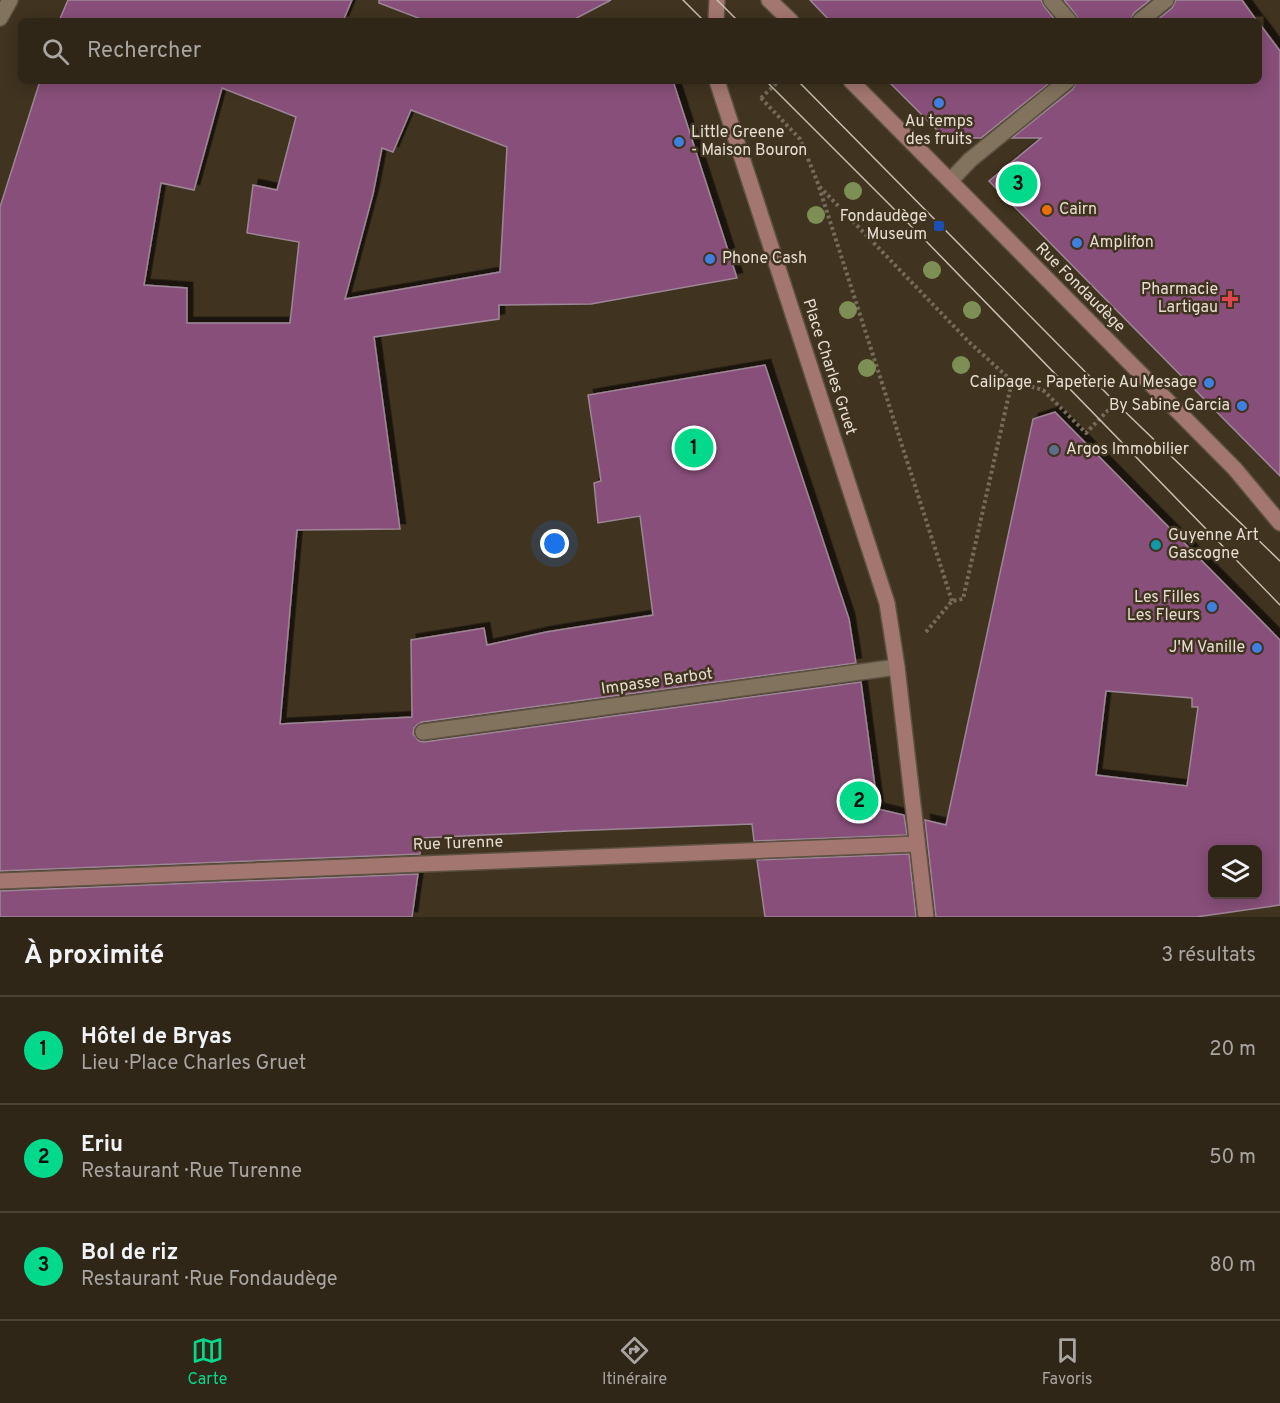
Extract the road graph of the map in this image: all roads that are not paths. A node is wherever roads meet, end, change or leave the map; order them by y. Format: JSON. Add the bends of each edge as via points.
{"nodes":[{"id":1,"x":10,"y":0,"type":"edge"},
{"id":2,"x":717,"y":0,"type":"edge"},
{"id":3,"x":769,"y":0,"type":"edge"},
{"id":4,"x":1051,"y":0,"type":"edge"},
{"id":5,"x":1166,"y":0,"type":"edge"},
{"id":6,"x":0,"y":18,"type":"edge"},
{"id":7,"x":716,"y":18,"type":"edge"},
{"id":8,"x":787,"y":18,"type":"edge"},
{"id":9,"x":1066,"y":18,"type":"edge"},
{"id":10,"x":1144,"y":18,"type":"edge"},
{"id":11,"x":718,"y":84,"type":"edge"},
{"id":12,"x":854,"y":84,"type":"edge"},
{"id":13,"x":1063,"y":84,"type":"edge"},
{"id":14,"x":950,"y":182,"type":"junction"},
{"id":15,"x":1280,"y":523,"type":"edge"},
{"id":16,"x":897,"y":667,"type":"junction"},
{"id":17,"x":423,"y":732,"type":"dead end"},
{"id":18,"x":917,"y":844,"type":"junction"},
{"id":19,"x":0,"y":881,"type":"edge"},
{"id":20,"x":926,"y":917,"type":"edge"}],
"edges":[{"from":1,"to":6,"type":"street"},
{"from":2,"to":7,"type":"street"},
{"from":3,"to":8,"type":"street"},
{"from":4,"to":9,"type":"street"},
{"from":5,"to":10,"type":"street"},
{"from":11,"to":16,"type":"street","name":"Place Charles Gruet","via":[[887,603]]},
{"from":12,"to":14,"type":"street","name":"Rue Fondaudège"},
{"from":13,"to":14,"type":"street","via":[[970,160]]},
{"from":14,"to":15,"type":"street","name":"Rue Fondaudège","via":[[1235,469]]},
{"from":16,"to":17,"type":"street","name":"Impasse Barbot"},
{"from":16,"to":18,"type":"street","name":"Place Charles Gruet"},
{"from":18,"to":19,"type":"street","name":"Rue Turenne"},
{"from":18,"to":20,"type":"street","name":"Place Charles Gruet"}]}
